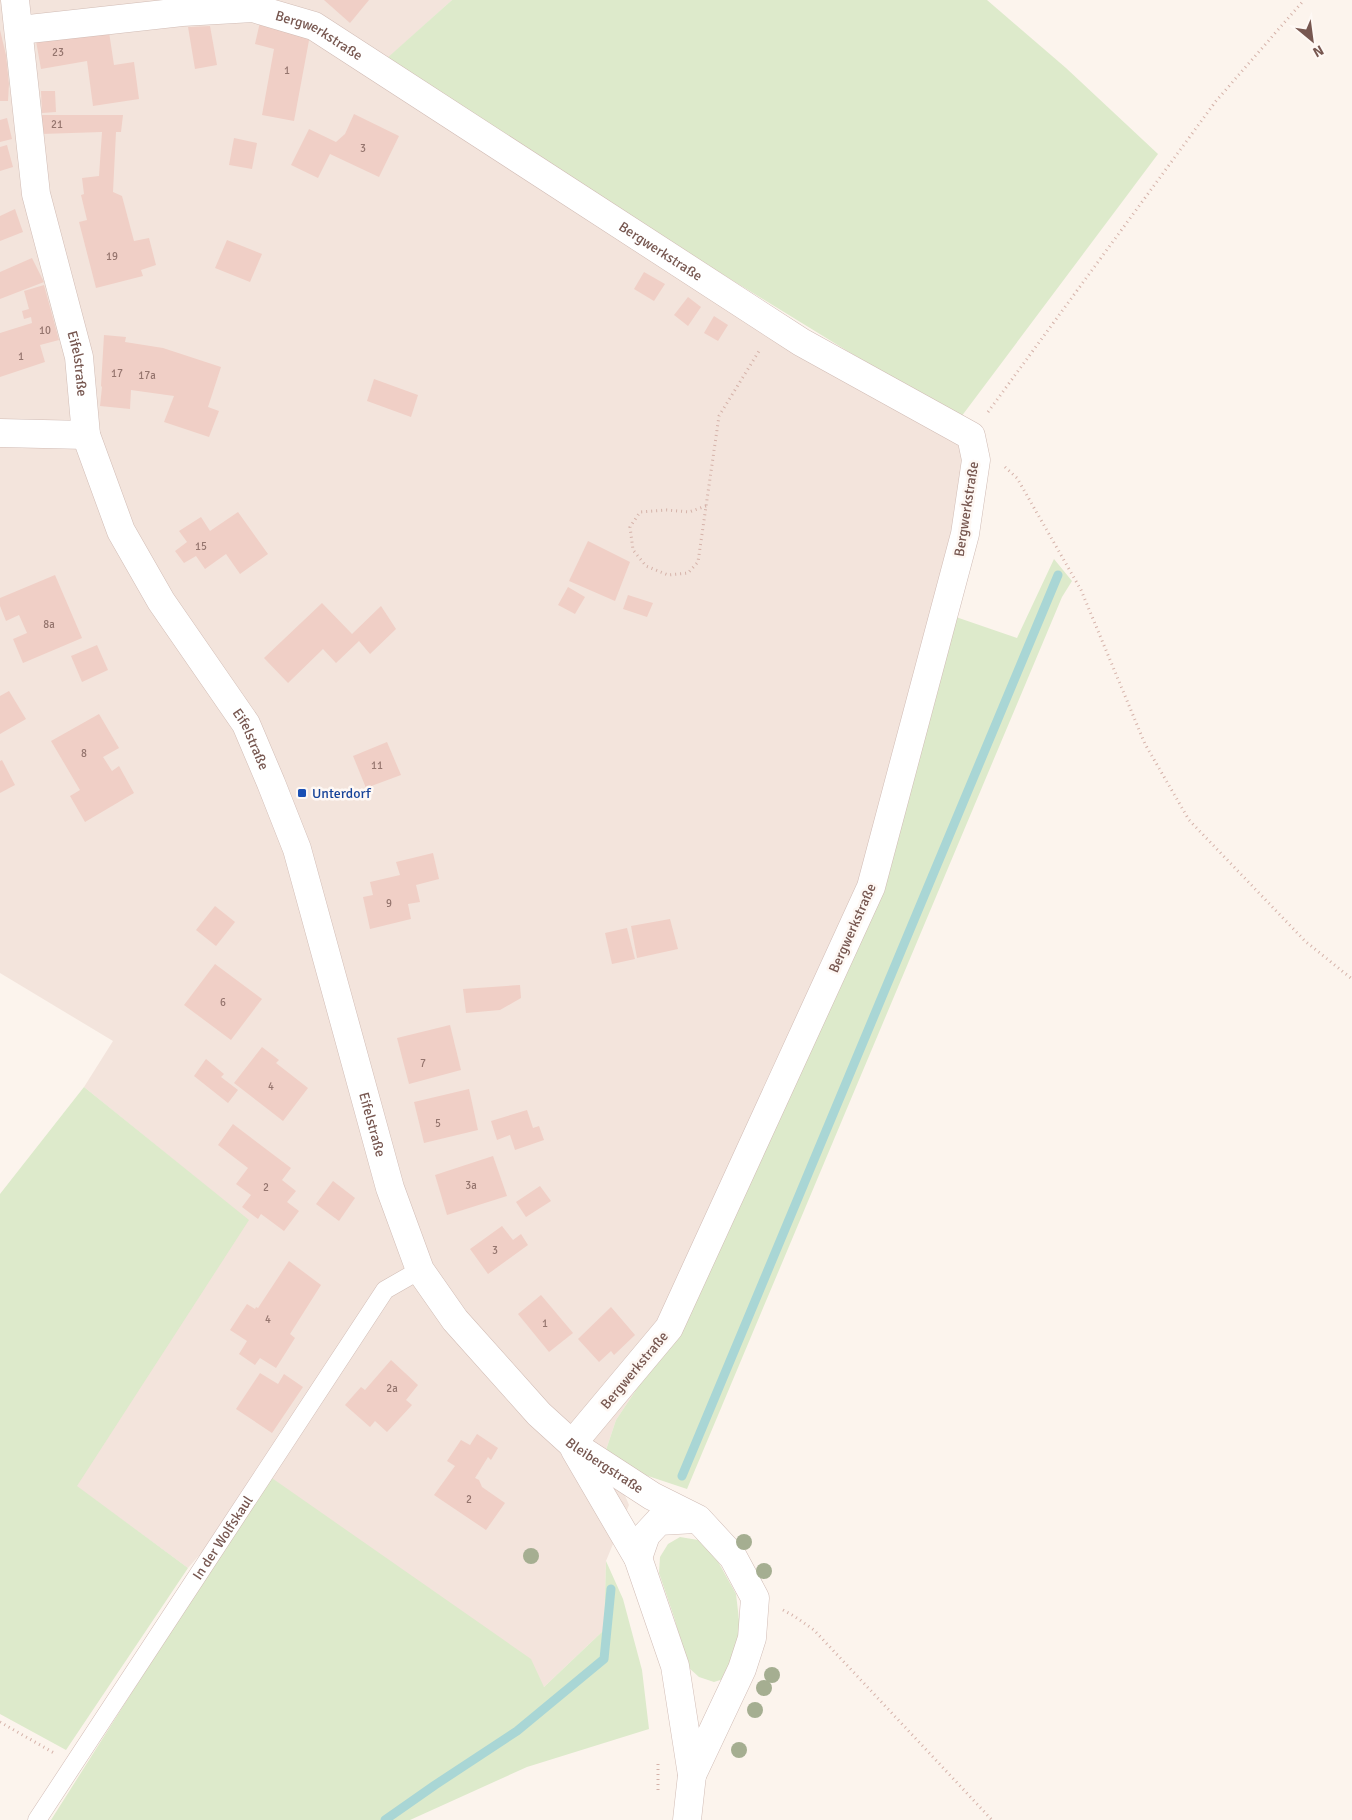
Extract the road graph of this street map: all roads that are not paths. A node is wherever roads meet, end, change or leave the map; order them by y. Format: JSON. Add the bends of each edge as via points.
{"nodes":[{"id":1,"x":16,"y":0,"type":"edge"},
{"id":2,"x":20,"y":30,"type":"junction"},
{"id":3,"x":0,"y":434,"type":"edge"},
{"id":4,"x":86,"y":435,"type":"junction"},
{"id":5,"x":420,"y":1270,"type":"junction"},
{"id":6,"x":572,"y":1444,"type":"junction"},
{"id":7,"x":698,"y":1519,"type":"junction"},
{"id":8,"x":638,"y":1558,"type":"junction"},
{"id":9,"x":675,"y":1666,"type":"junction"},
{"id":10,"x":727,"y":1702,"type":"junction"},
{"id":11,"x":692,"y":1775,"type":"junction"},
{"id":12,"x":38,"y":1820,"type":"edge"},
{"id":13,"x":686,"y":1820,"type":"edge"}],
"edges":[{"from":1,"to":2,"type":"street","name":"Eifelstraße"},
{"from":2,"to":4,"type":"street","name":"Eifelstraße","via":[[36,194],[79,357]]},
{"from":2,"to":6,"type":"street","name":"Bergwerkstraße","via":[[182,12],[253,8],[314,26],[801,342],[971,436],[976,460],[965,534],[871,887],[669,1328]]},
{"from":3,"to":4,"type":"street"},
{"from":4,"to":5,"type":"street","name":"Eifelstraße","via":[[121,530],[161,601],[246,724],[271,783],[297,849],[390,1188]]},
{"from":5,"to":6,"type":"street","name":"Eifelstraße","via":[[462,1327],[539,1414]]},
{"from":5,"to":12,"type":"lane","name":"In der Wolfskaul","via":[[385,1290]]},
{"from":6,"to":7,"type":"street","name":"Bleibergstraße","via":[[652,1496]]},
{"from":6,"to":8,"type":"street","name":"Bleibergstraße"},
{"from":7,"to":8,"type":"street","via":[[659,1521],[646,1535]]},
{"from":7,"to":10,"type":"street","name":"Bleibergstraße","via":[[732,1556],[755,1598],[752,1638]]},
{"from":8,"to":9,"type":"street","name":"Bleibergstraße"},
{"from":9,"to":10,"type":"street","via":[[698,1700]]},
{"from":9,"to":11,"type":"street","name":"Bleibergstraße"},
{"from":10,"to":11,"type":"street","name":"Bleibergstraße"},
{"from":11,"to":13,"type":"street","name":"Bleibergstraße"}]}
